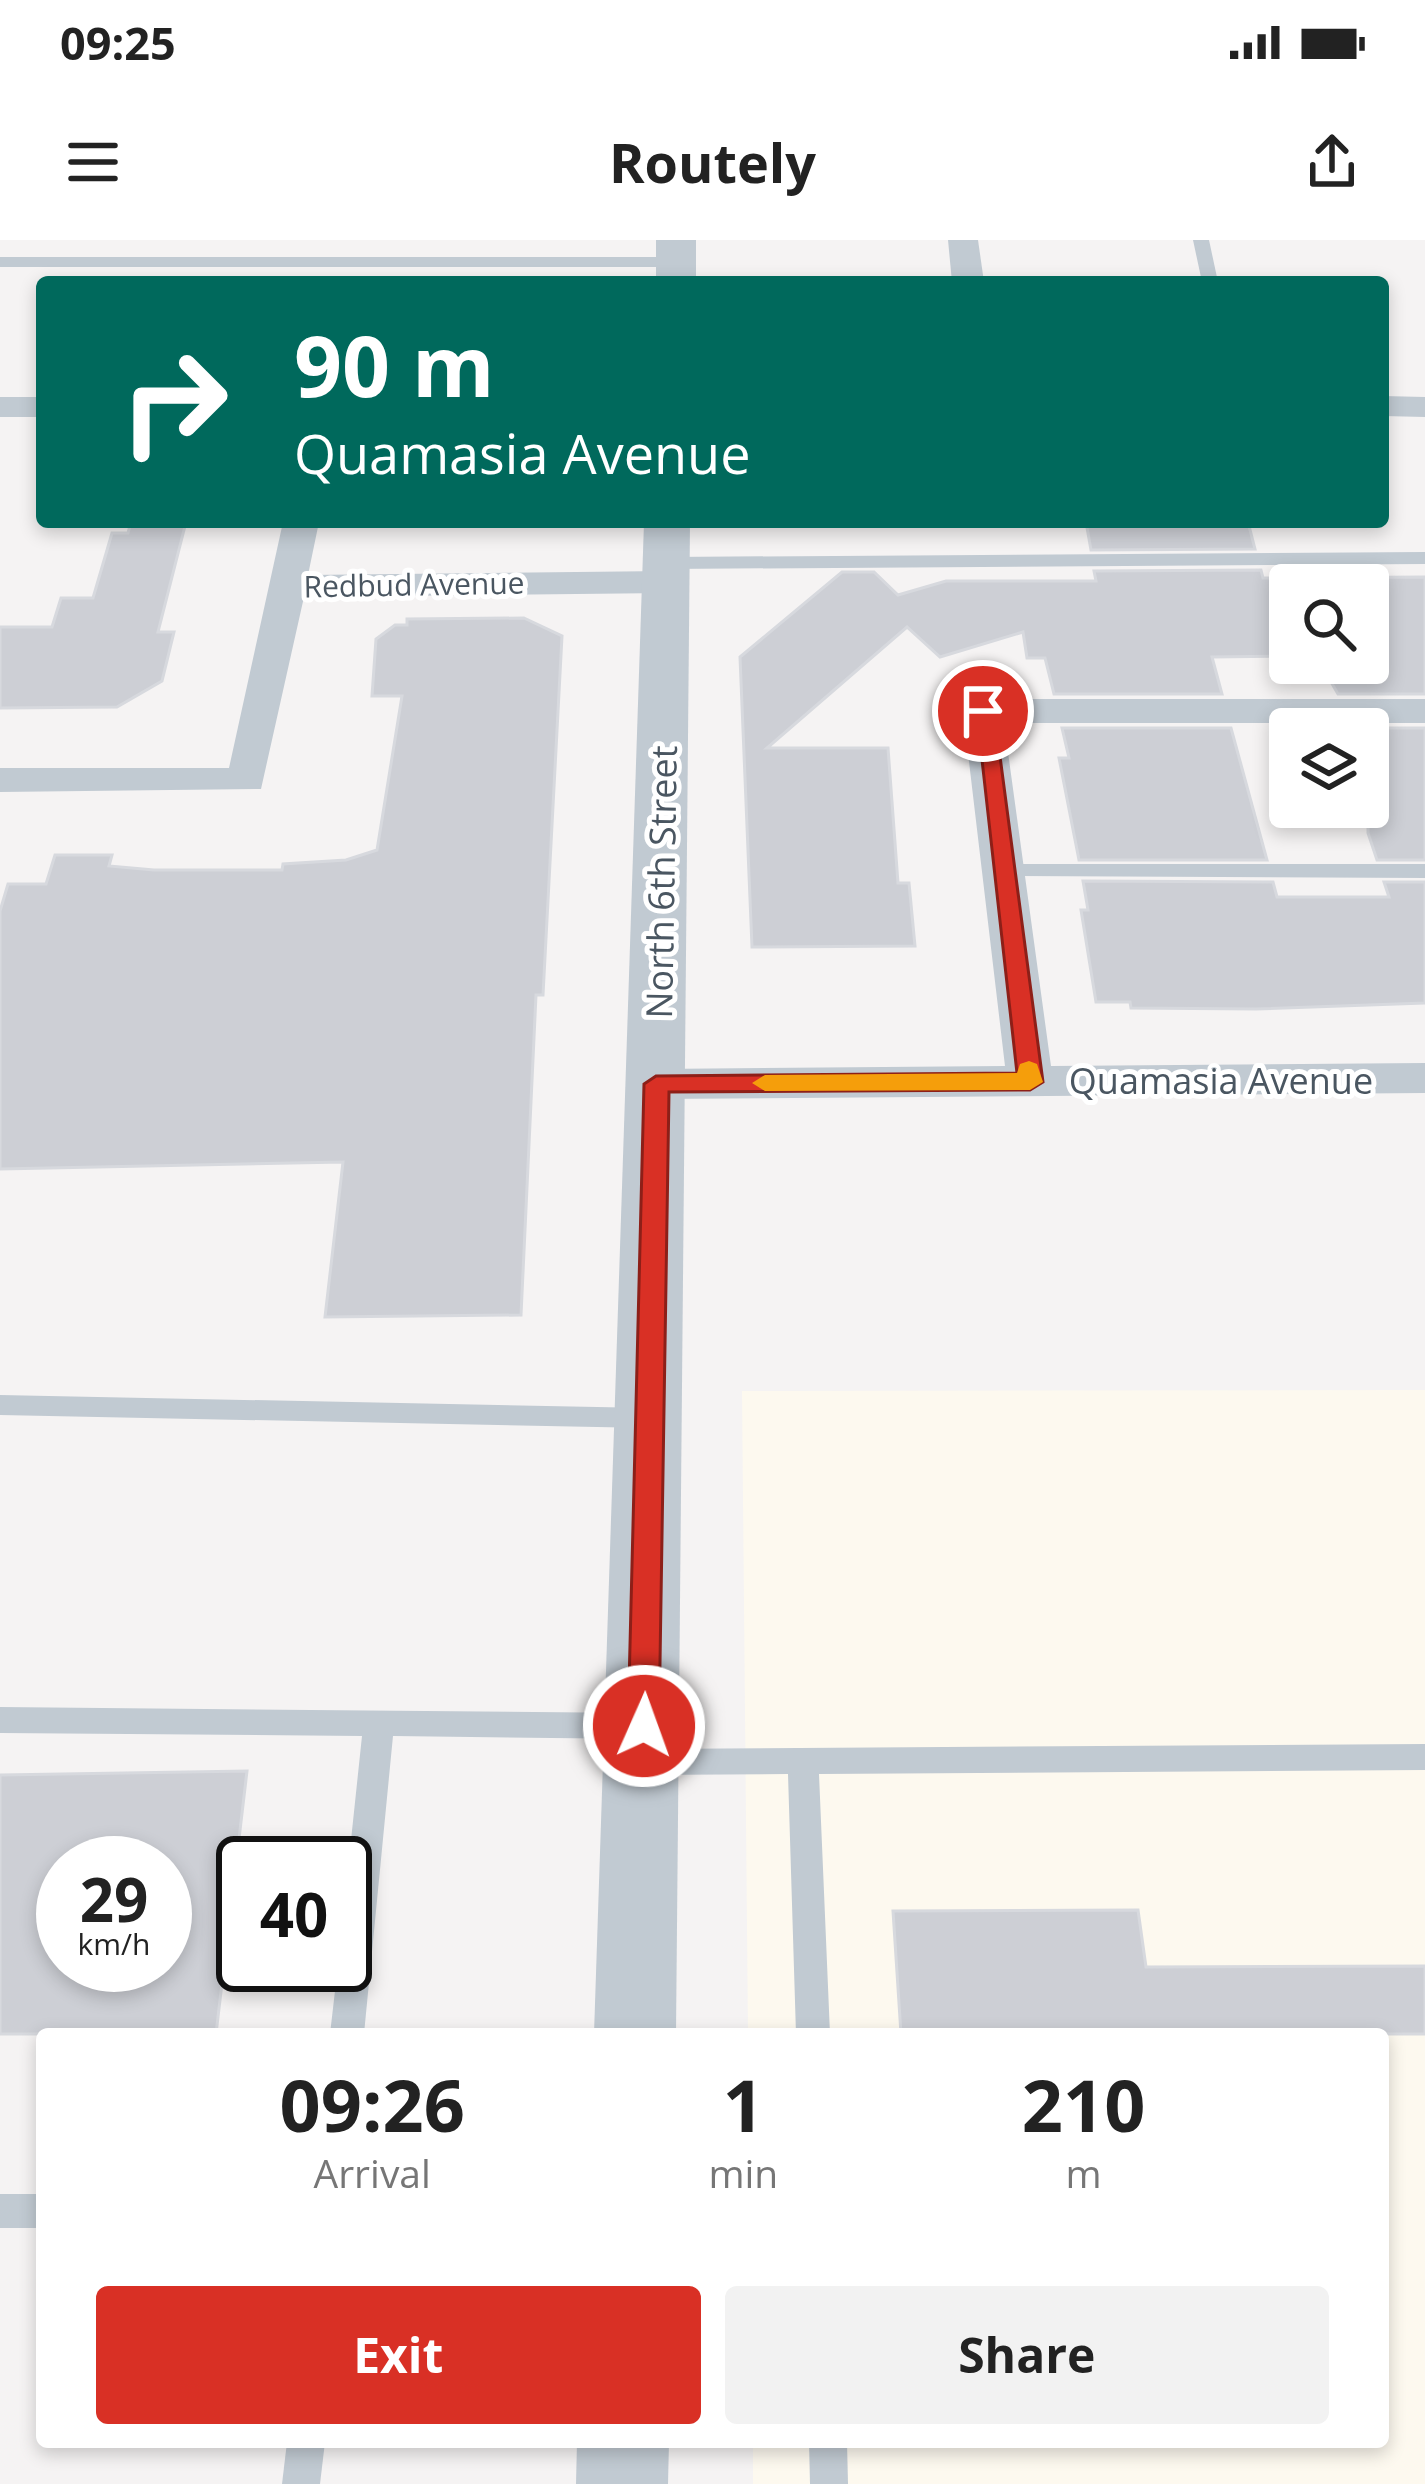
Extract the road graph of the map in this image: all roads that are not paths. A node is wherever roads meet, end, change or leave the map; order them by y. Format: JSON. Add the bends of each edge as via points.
{"nodes":[{"id":1,"x":963,"y":240,"type":"edge"},
{"id":2,"x":1201,"y":240,"type":"edge"},
{"id":3,"x":0,"y":262,"type":"edge"},
{"id":4,"x":677,"y":262,"type":"edge"},
{"id":5,"x":967,"y":276,"type":"edge"},
{"id":6,"x":1209,"y":276,"type":"edge"},
{"id":7,"x":1389,"y":406,"type":"edge"},
{"id":8,"x":1425,"y":406,"type":"edge"},
{"id":9,"x":0,"y":407,"type":"edge"},
{"id":10,"x":36,"y":407,"type":"edge"},
{"id":11,"x":294,"y":553,"type":"edge"},
{"id":12,"x":667,"y":554,"type":"edge"},
{"id":13,"x":1425,"y":558,"type":"edge"},
{"id":14,"x":1425,"y":711,"type":"edge"},
{"id":15,"x":0,"y":780,"type":"edge"},
{"id":16,"x":1004,"y":871,"type":"junction"},
{"id":17,"x":1425,"y":871,"type":"edge"},
{"id":18,"x":1425,"y":1078,"type":"edge"},
{"id":19,"x":1030,"y":1082,"type":"junction"},
{"id":20,"x":656,"y":1084,"type":"junction"},
{"id":21,"x":0,"y":1405,"type":"edge"},
{"id":22,"x":652,"y":1418,"type":"junction"},
{"id":23,"x":0,"y":1720,"type":"edge"},
{"id":24,"x":379,"y":1721,"type":"junction"},
{"id":25,"x":643,"y":1744,"type":"junction"},
{"id":26,"x":1425,"y":1757,"type":"edge"},
{"id":27,"x":803,"y":1761,"type":"junction"},
{"id":28,"x":348,"y":2028,"type":"edge"},
{"id":29,"x":635,"y":2028,"type":"edge"},
{"id":30,"x":813,"y":2028,"type":"edge"},
{"id":31,"x":0,"y":2211,"type":"edge"},
{"id":32,"x":36,"y":2211,"type":"edge"},
{"id":33,"x":305,"y":2448,"type":"edge"},
{"id":34,"x":623,"y":2448,"type":"edge"},
{"id":35,"x":828,"y":2448,"type":"edge"},
{"id":36,"x":302,"y":2484,"type":"edge"},
{"id":37,"x":622,"y":2484,"type":"edge"},
{"id":38,"x":830,"y":2484,"type":"edge"}],
"edges":[{"from":1,"to":5,"type":"street"},
{"from":2,"to":6,"type":"lane"},
{"from":3,"to":4,"type":"lane"},
{"from":7,"to":8,"type":"street"},
{"from":9,"to":10,"type":"street"},
{"from":11,"to":12,"type":"street","name":"Redbud Avenue","via":[[483,567]]},
{"from":11,"to":15,"type":"street","name":"Redbud Avenue","via":[[247,780]]},
{"from":12,"to":13,"type":"lane"},
{"from":12,"to":20,"type":"street","name":"North 6th Street"},
{"from":14,"to":16,"type":"street","via":[[983,711]]},
{"from":16,"to":17,"type":"lane"},
{"from":16,"to":19,"type":"street"},
{"from":18,"to":19,"type":"street","name":"Quamasia Avenue"},
{"from":19,"to":20,"type":"street","name":"Quamasia Avenue"},
{"from":20,"to":22,"type":"street","name":"North 6th Street"},
{"from":21,"to":22,"type":"lane"},
{"from":22,"to":25,"type":"street","name":"North 6th Street"},
{"from":23,"to":24,"type":"lane"},
{"from":24,"to":25,"type":"lane"},
{"from":24,"to":28,"type":"lane"},
{"from":25,"to":27,"type":"lane"},
{"from":25,"to":29,"type":"street","name":"North 6th Street"},
{"from":26,"to":27,"type":"lane"},
{"from":27,"to":30,"type":"lane"},
{"from":31,"to":32,"type":"lane"},
{"from":33,"to":36,"type":"lane"},
{"from":34,"to":37,"type":"street"},
{"from":35,"to":38,"type":"lane"}]}
